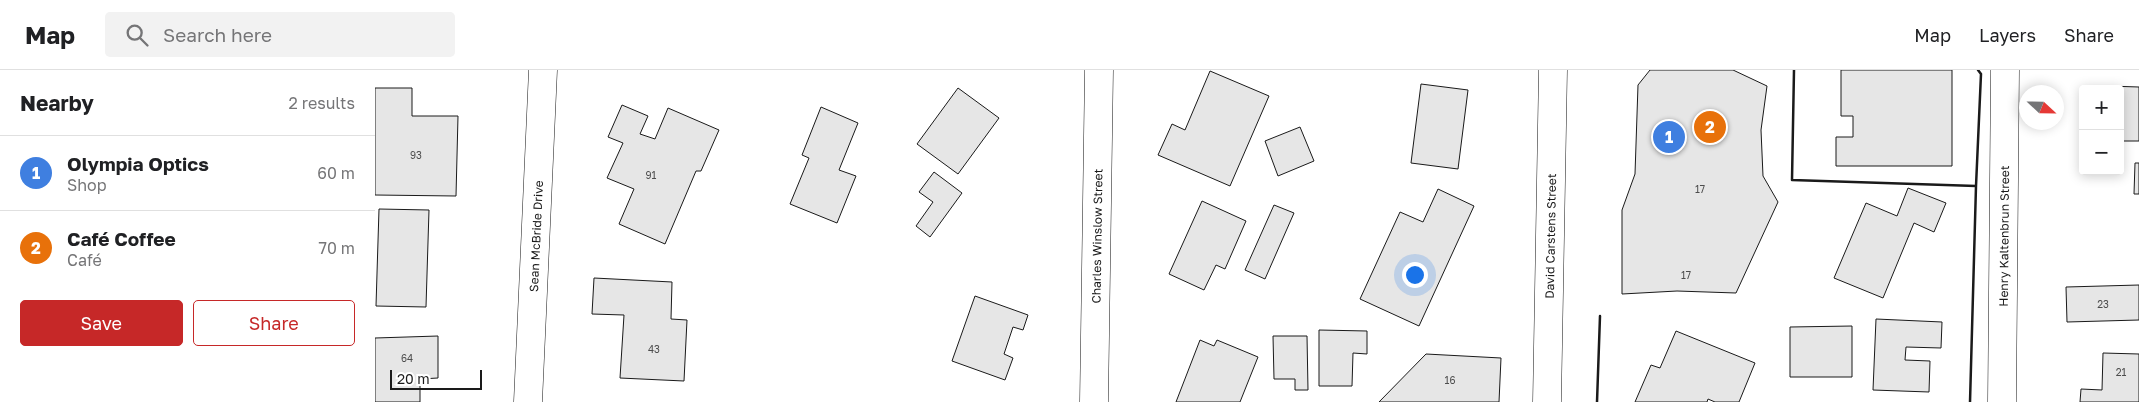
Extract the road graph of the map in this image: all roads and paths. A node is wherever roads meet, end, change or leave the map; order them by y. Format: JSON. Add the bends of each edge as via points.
{"nodes":[{"id":1,"x":543,"y":70,"type":"edge"},
{"id":2,"x":1099,"y":70,"type":"edge"},
{"id":3,"x":1553,"y":70,"type":"edge"},
{"id":4,"x":2005,"y":70,"type":"edge"},
{"id":5,"x":528,"y":402,"type":"edge"},
{"id":6,"x":1094,"y":402,"type":"edge"},
{"id":7,"x":1547,"y":402,"type":"edge"},
{"id":8,"x":2002,"y":402,"type":"edge"}],
"edges":[{"from":1,"to":5,"type":"street","name":"Sean McBride Drive"},
{"from":2,"to":6,"type":"street","name":"Charles Winslow Street"},
{"from":3,"to":7,"type":"street","name":"David Carstens Street"},
{"from":4,"to":8,"type":"street","name":"Henry Kaltenbrun Street"}]}
